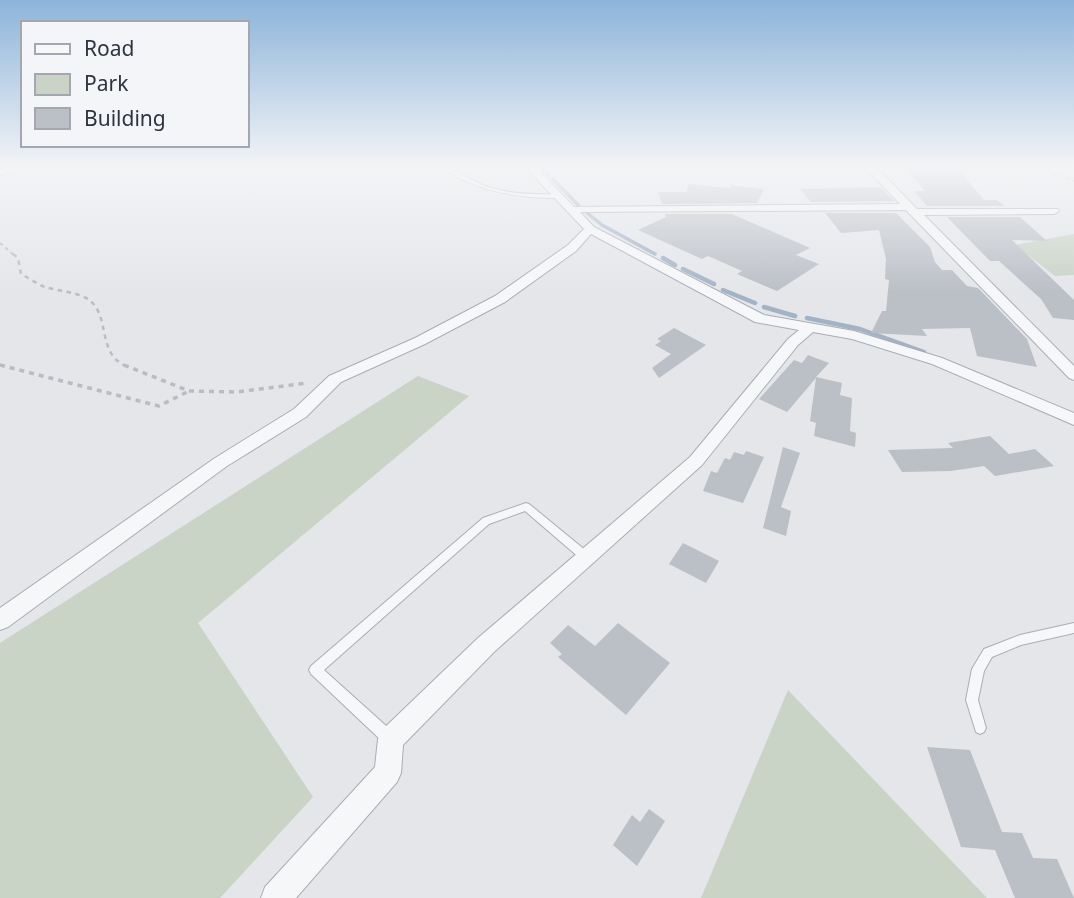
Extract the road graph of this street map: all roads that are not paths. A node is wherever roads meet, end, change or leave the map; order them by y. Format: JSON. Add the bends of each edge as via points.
{"nodes":[{"id":1,"x":910,"y":209,"type":"junction"},
{"id":2,"x":572,"y":210,"type":"joint"},
{"id":3,"x":1054,"y":211,"type":"dead end"},
{"id":4,"x":590,"y":229,"type":"junction"},
{"id":5,"x":760,"y":319,"type":"junction"},
{"id":6,"x":811,"y":327,"type":"junction"},
{"id":7,"x":793,"y":342,"type":"junction"},
{"id":8,"x":1074,"y":375,"type":"edge"},
{"id":9,"x":1074,"y":419,"type":"edge"},
{"id":10,"x":586,"y":557,"type":"junction"},
{"id":11,"x":0,"y":620,"type":"edge"},
{"id":12,"x":1074,"y":628,"type":"edge"},
{"id":13,"x":980,"y":728,"type":"dead end"},
{"id":14,"x":391,"y":739,"type":"junction"},
{"id":15,"x":276,"y":898,"type":"edge"}],
"edges":[{"from":1,"to":2,"type":"street"},
{"from":1,"to":3,"type":"street"},
{"from":1,"to":8,"type":"street"},
{"from":2,"to":4,"type":"street"},
{"from":4,"to":5,"type":"street"},
{"from":4,"to":11,"type":"street","via":[[572,248],[500,299],[335,379],[300,413],[221,462]]},
{"from":5,"to":6,"type":"street"},
{"from":5,"to":7,"type":"street"},
{"from":6,"to":7,"type":"street"},
{"from":6,"to":9,"type":"street","via":[[937,361]]},
{"from":7,"to":10,"type":"street","via":[[696,461]]},
{"from":10,"to":14,"type":"street","via":[[485,645]]},
{"from":10,"to":14,"type":"lane","via":[[526,507],[486,522],[315,670]]},
{"from":12,"to":13,"type":"lane","via":[[1020,640],[988,653],[978,669],[972,700]]},
{"from":14,"to":15,"type":"street","via":[[388,772]]}]}
